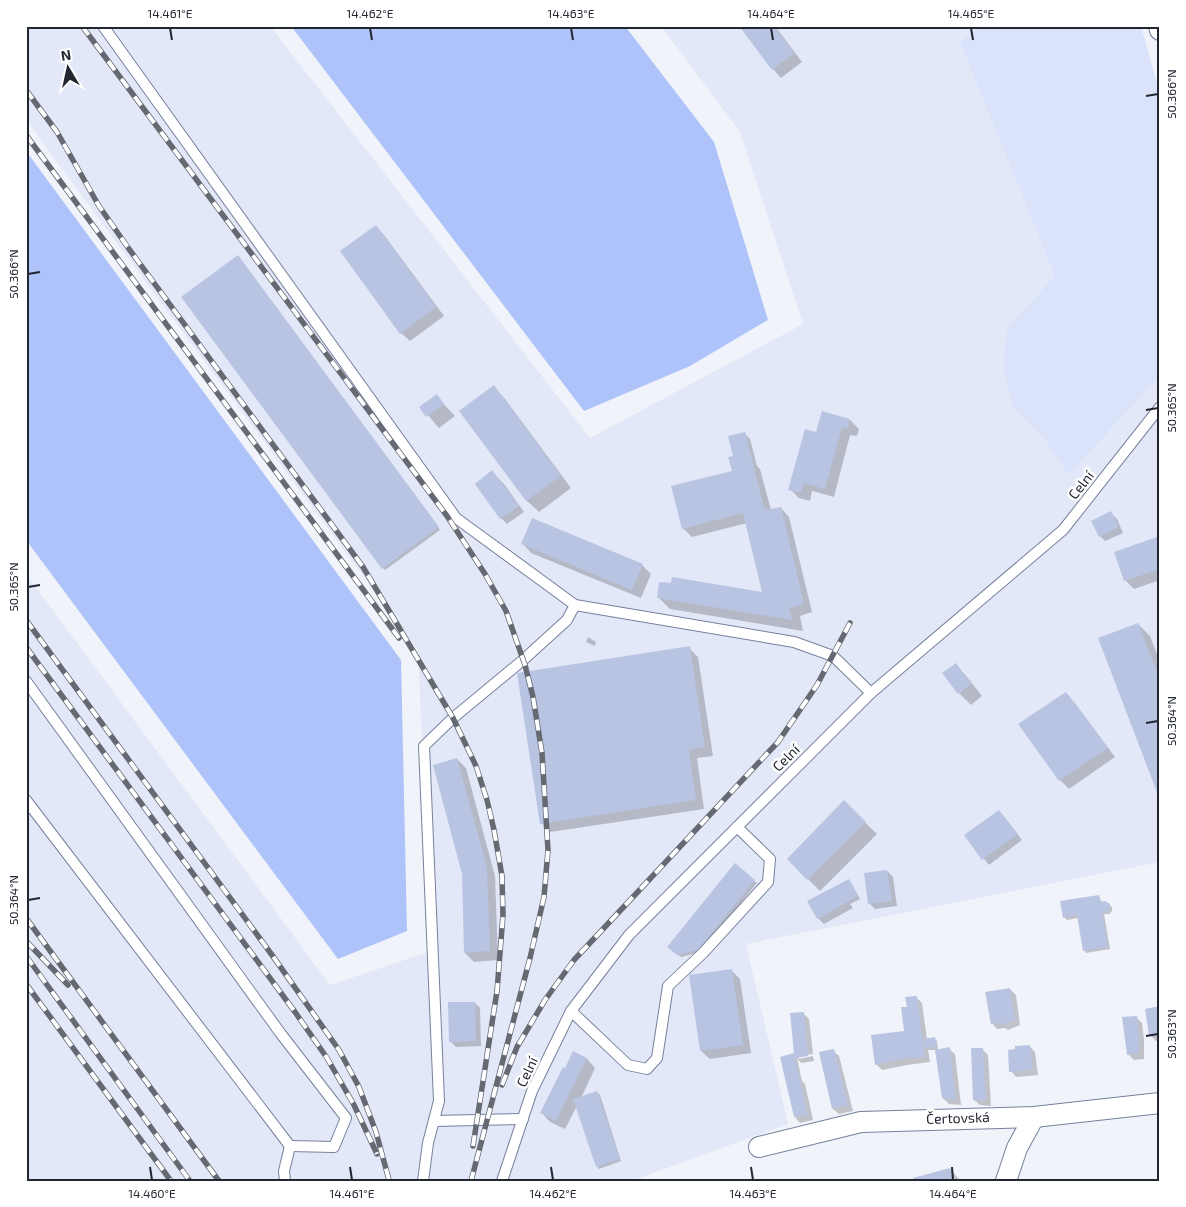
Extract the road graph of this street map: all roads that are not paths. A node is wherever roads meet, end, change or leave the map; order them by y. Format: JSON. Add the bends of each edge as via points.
{"nodes":[{"id":1,"x":103,"y":26,"type":"edge"},
{"id":2,"x":1160,"y":407,"type":"edge"},
{"id":3,"x":575,"y":605,"type":"junction"},
{"id":4,"x":26,"y":681,"type":"edge"},
{"id":5,"x":871,"y":693,"type":"junction"},
{"id":6,"x":26,"y":800,"type":"edge"},
{"id":7,"x":737,"y":827,"type":"junction"},
{"id":8,"x":571,"y":1011,"type":"junction"},
{"id":9,"x":1160,"y":1103,"type":"edge"},
{"id":10,"x":1034,"y":1117,"type":"junction"},
{"id":11,"x":523,"y":1119,"type":"junction"},
{"id":12,"x":434,"y":1121,"type":"junction"},
{"id":13,"x":290,"y":1146,"type":"junction"},
{"id":14,"x":759,"y":1147,"type":"dead end"},
{"id":15,"x":285,"y":1181,"type":"edge"},
{"id":16,"x":423,"y":1181,"type":"edge"},
{"id":17,"x":502,"y":1181,"type":"edge"},
{"id":18,"x":1006,"y":1181,"type":"edge"}],
"edges":[{"from":1,"to":3,"type":"lane","via":[[456,518]]},
{"from":2,"to":5,"type":"lane","name":"Celní","via":[[1064,530]]},
{"from":3,"to":5,"type":"lane","via":[[794,642],[834,656]]},
{"from":3,"to":12,"type":"lane","via":[[568,620],[424,746],[439,1101]]},
{"from":4,"to":13,"type":"lane","via":[[281,1034],[346,1118],[334,1147]]},
{"from":5,"to":7,"type":"lane","name":"Celní"},
{"from":6,"to":13,"type":"lane"},
{"from":7,"to":8,"type":"lane","name":"Celní","via":[[628,935]]},
{"from":7,"to":8,"type":"lane","via":[[770,859],[768,882],[668,986],[657,1058],[647,1069],[628,1065]]},
{"from":8,"to":11,"type":"lane","name":"Celní","via":[[532,1091]]},
{"from":9,"to":10,"type":"street","name":"Čertovská"},
{"from":10,"to":14,"type":"street","name":"Čertovská","via":[[862,1122]]},
{"from":10,"to":18,"type":"street","via":[[1017,1148]]},
{"from":11,"to":12,"type":"lane"},
{"from":11,"to":17,"type":"lane","name":"Celní"},
{"from":12,"to":16,"type":"lane"},
{"from":13,"to":15,"type":"lane"}]}
